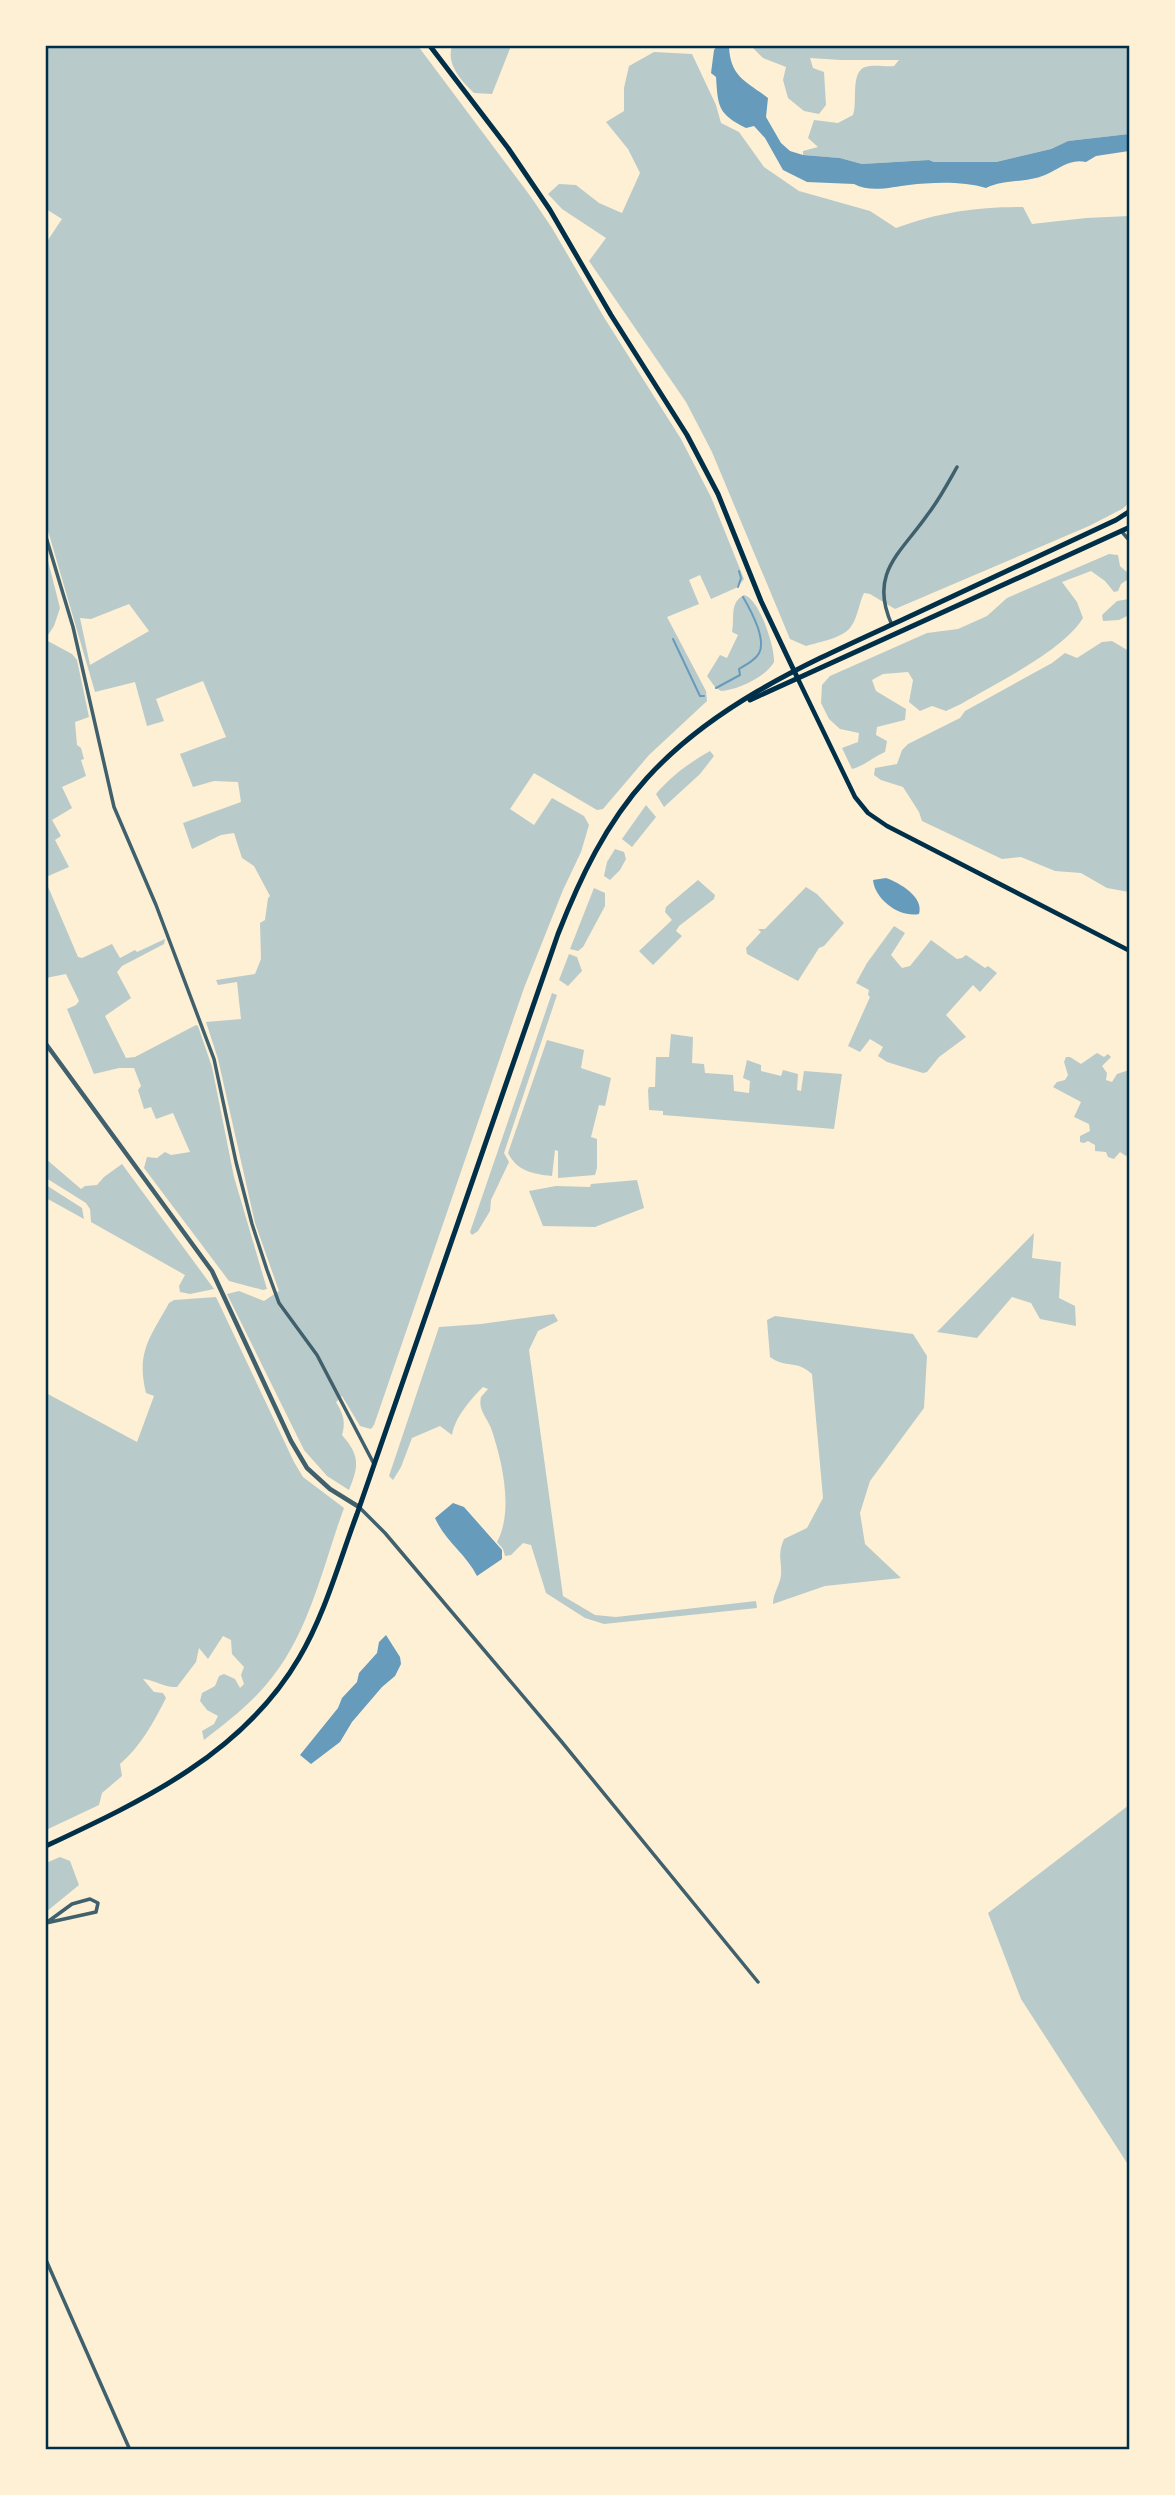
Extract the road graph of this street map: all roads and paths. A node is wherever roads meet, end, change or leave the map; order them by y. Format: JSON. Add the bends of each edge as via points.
{"nodes":[{"id":1,"x":429,"y":46,"type":"edge"},
{"id":2,"x":957,"y":467,"type":"dead end"},
{"id":3,"x":1129,"y":511,"type":"edge"},
{"id":4,"x":1129,"y":527,"type":"edge"},
{"id":5,"x":1122,"y":532,"type":"junction"},
{"id":6,"x":46,"y":537,"type":"edge"},
{"id":7,"x":1129,"y":541,"type":"edge"},
{"id":8,"x":892,"y":625,"type":"junction"},
{"id":9,"x":794,"y":670,"type":"junction"},
{"id":10,"x":798,"y":679,"type":"junction"},
{"id":11,"x":723,"y":715,"type":"junction"},
{"id":12,"x":1129,"y":951,"type":"edge"},
{"id":13,"x":46,"y":1044,"type":"edge"},
{"id":14,"x":374,"y":1464,"type":"junction"},
{"id":15,"x":359,"y":1507,"type":"junction"},
{"id":16,"x":46,"y":1846,"type":"edge"},
{"id":17,"x":46,"y":1923,"type":"edge"},
{"id":18,"x":758,"y":1982,"type":"dead end"},
{"id":19,"x":46,"y":2260,"type":"edge"},
{"id":20,"x":130,"y":2449,"type":"edge"}],
"edges":[{"from":1,"to":9,"type":"main road","via":[[550,210],[687,435],[718,494]]},
{"from":2,"to":8,"type":"street","via":[[889,564],[882,584]]},
{"from":3,"to":8,"type":"main road"},
{"from":4,"to":5,"type":"main road"},
{"from":5,"to":7,"type":"street"},
{"from":5,"to":10,"type":"main road"},
{"from":6,"to":14,"type":"street","via":[[73,627],[114,807],[214,1059],[236,1163],[267,1270],[279,1303],[317,1355]]},
{"from":8,"to":9,"type":"main road"},
{"from":9,"to":10,"type":"main road"},
{"from":9,"to":11,"type":"main road"},
{"from":10,"to":11,"type":"main road"},
{"from":10,"to":12,"type":"main road","via":[[851,790],[868,813]]},
{"from":11,"to":14,"type":"main road","via":[[669,755],[637,789],[579,883]]},
{"from":13,"to":15,"type":"street","via":[[211,1269],[307,1468]]},
{"from":14,"to":15,"type":"main road"},
{"from":15,"to":16,"type":"main road","via":[[310,1638],[268,1703],[185,1775]]},
{"from":15,"to":18,"type":"street","via":[[561,1741]]},
{"from":17,"to":17,"type":"street","via":[[92,1914],[98,1903],[90,1899],[72,1904]]},
{"from":19,"to":20,"type":"street"}]}
